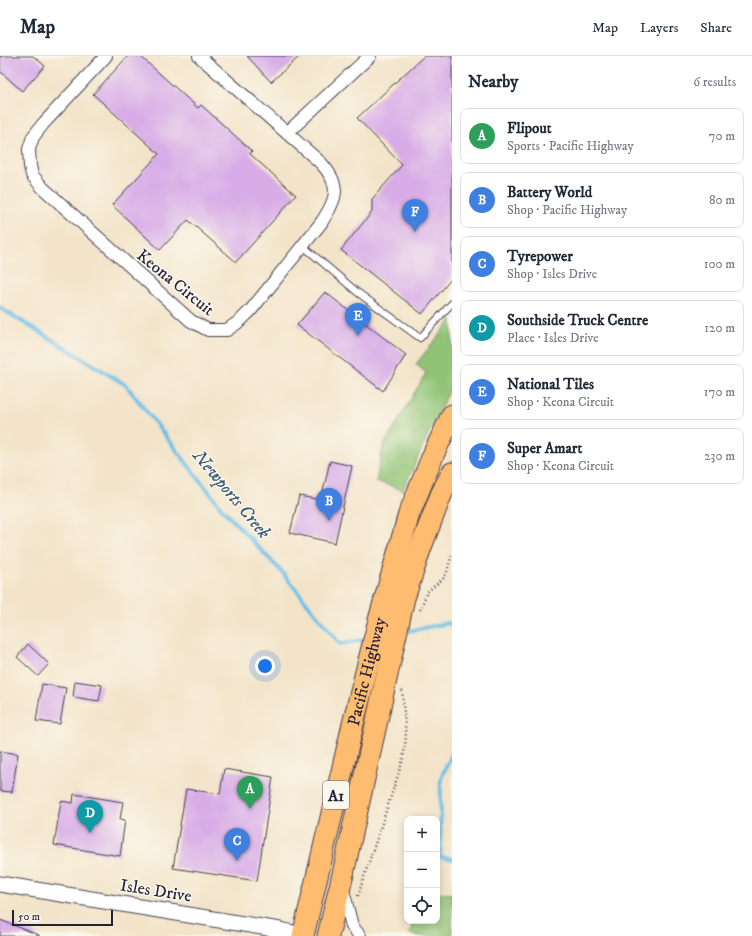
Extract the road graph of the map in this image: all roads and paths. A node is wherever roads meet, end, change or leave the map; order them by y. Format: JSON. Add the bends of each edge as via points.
{"nodes":[{"id":1,"x":106,"y":56,"type":"edge"},
{"id":2,"x":199,"y":56,"type":"edge"},
{"id":3,"x":370,"y":56,"type":"edge"},
{"id":4,"x":287,"y":133,"type":"junction"},
{"id":5,"x":303,"y":246,"type":"junction"},
{"id":6,"x":452,"y":303,"type":"edge"},
{"id":7,"x":452,"y":415,"type":"edge"},
{"id":8,"x":452,"y":473,"type":"edge"},
{"id":9,"x":452,"y":553,"type":"edge"},
{"id":10,"x":420,"y":611,"type":"dead end"},
{"id":11,"x":402,"y":684,"type":"dead end"},
{"id":12,"x":341,"y":881,"type":"junction"},
{"id":13,"x":0,"y":884,"type":"edge"},
{"id":14,"x":358,"y":902,"type":"dead end"},
{"id":15,"x":304,"y":936,"type":"edge"},
{"id":16,"x":328,"y":936,"type":"edge"},
{"id":17,"x":360,"y":936,"type":"edge"}],
"edges":[{"from":1,"to":5,"type":"street","name":"Keona Circuit","via":[[42,124],[33,137],[29,149],[30,166],[32,175],[43,188],[190,320],[208,330],[227,330],[240,321]]},
{"from":2,"to":4,"type":"street","name":"Keona Circuit"},
{"from":3,"to":4,"type":"street"},
{"from":4,"to":5,"type":"street","name":"Keona Circuit","via":[[321,163],[335,184],[332,208]]},
{"from":5,"to":6,"type":"lane","via":[[357,292],[420,338]]},
{"from":7,"to":15,"type":"highway","name":"Pacific Highway","number":"A1","via":[[428,465],[409,514],[370,655]]},
{"from":8,"to":12,"type":"highway","name":"Pacific Highway","number":"A1","via":[[421,547],[404,598]]},
{"from":9,"to":10,"type":"path","via":[[444,578],[427,592]]},
{"from":11,"to":14,"type":"path","via":[[406,737],[403,760],[360,888]]},
{"from":12,"to":16,"type":"highway","name":"Pacific Highway","number":"A1"},
{"from":12,"to":17,"type":"street","via":[[352,926]]},
{"from":13,"to":15,"type":"street","name":"Isles Drive"}]}
